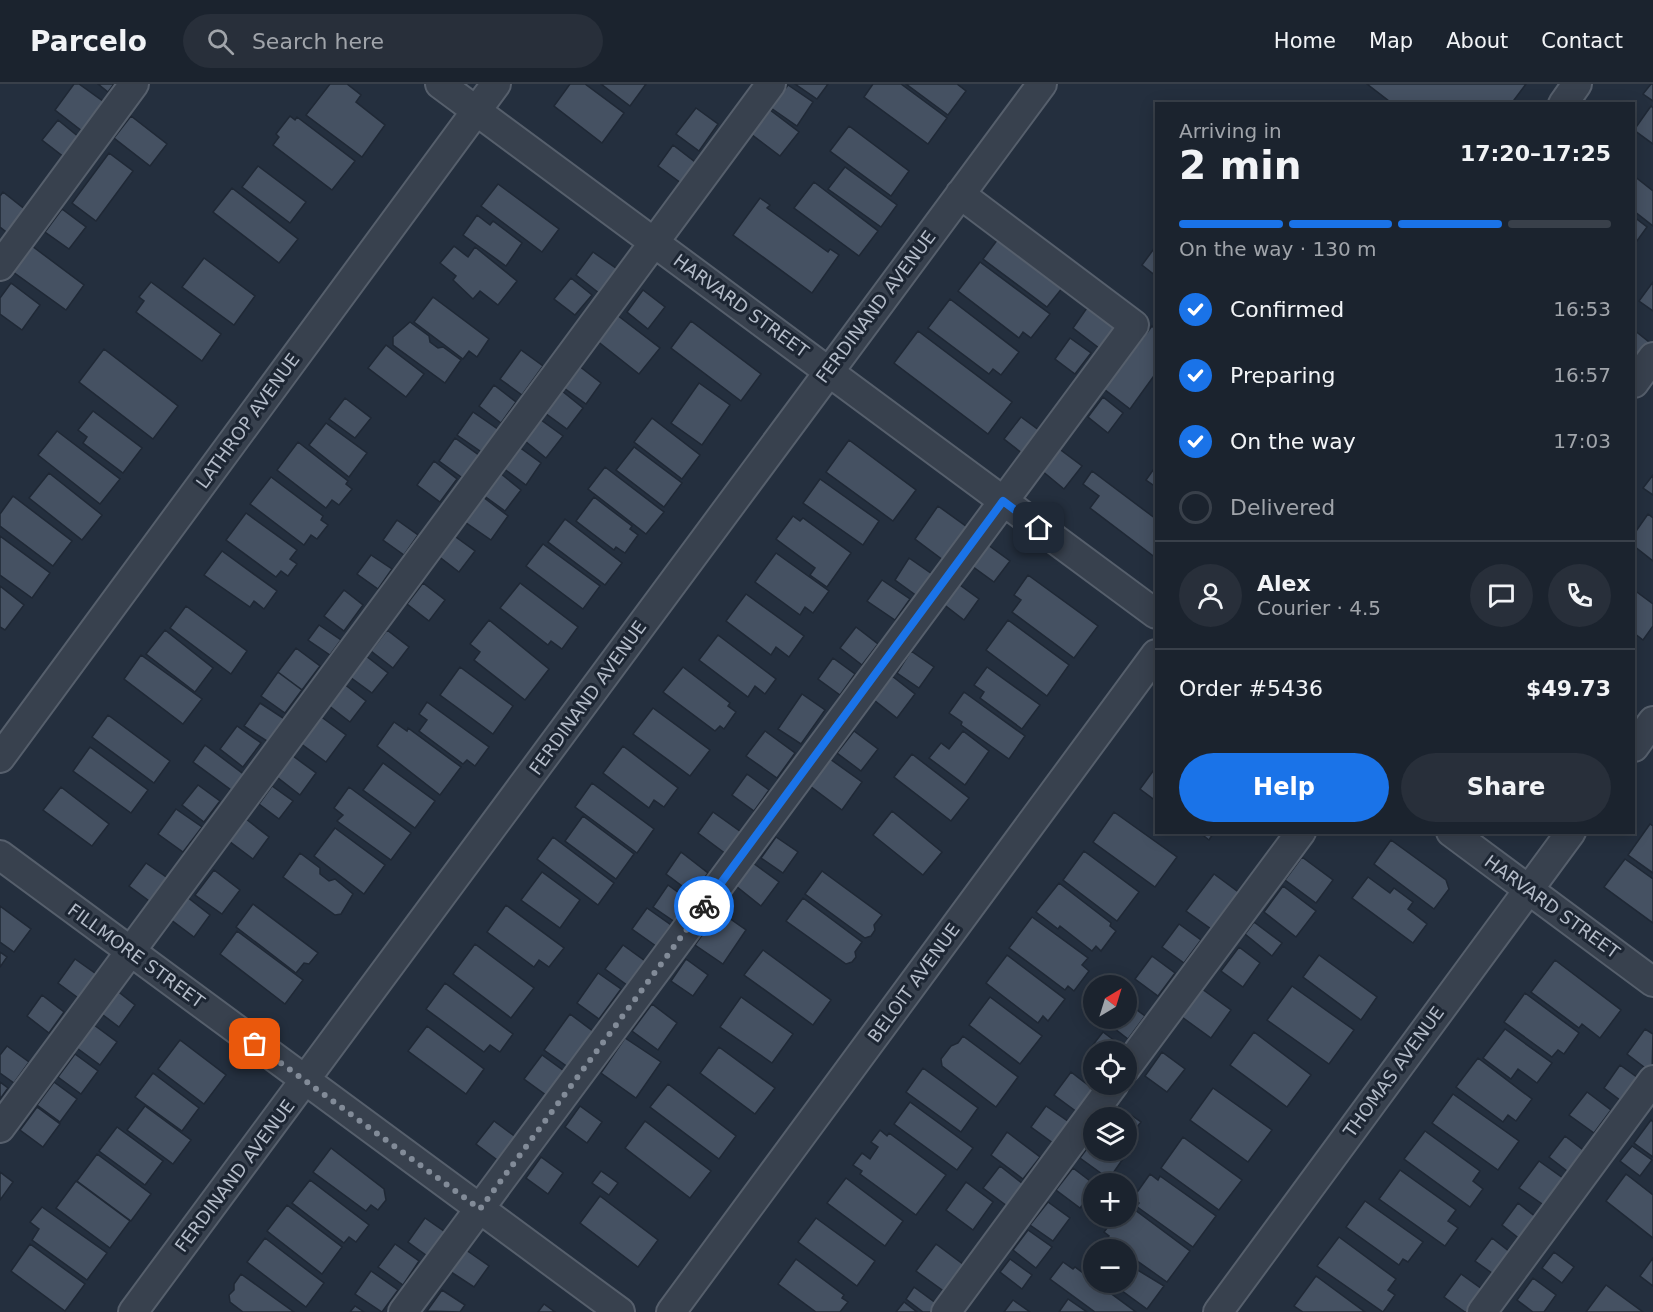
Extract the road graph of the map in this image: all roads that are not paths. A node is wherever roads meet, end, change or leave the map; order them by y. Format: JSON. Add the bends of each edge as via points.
{"nodes":[{"id":1,"x":134,"y":84,"type":"edge"},
{"id":2,"x":441,"y":84,"type":"edge"},
{"id":3,"x":496,"y":84,"type":"edge"},
{"id":4,"x":771,"y":84,"type":"edge"},
{"id":5,"x":1042,"y":84,"type":"edge"},
{"id":6,"x":1577,"y":84,"type":"edge"},
{"id":7,"x":1564,"y":102,"type":"edge"},
{"id":8,"x":476,"y":111,"type":"junction"},
{"id":9,"x":960,"y":194,"type":"junction"},
{"id":10,"x":654,"y":242,"type":"junction"},
{"id":11,"x":0,"y":266,"type":"edge"},
{"id":12,"x":1653,"y":357,"type":"edge"},
{"id":13,"x":829,"y":371,"type":"junction"},
{"id":14,"x":1635,"y":382,"type":"edge"},
{"id":15,"x":1003,"y":501,"type":"junction"},
{"id":16,"x":1155,"y":613,"type":"edge"},
{"id":17,"x":1155,"y":655,"type":"edge"},
{"id":18,"x":1653,"y":721,"type":"edge"},
{"id":19,"x":1635,"y":746,"type":"edge"},
{"id":20,"x":0,"y":758,"type":"edge"},
{"id":21,"x":1300,"y":834,"type":"edge"},
{"id":22,"x":1454,"y":834,"type":"edge"},
{"id":23,"x":1570,"y":834,"type":"edge"},
{"id":24,"x":0,"y":855,"type":"edge"},
{"id":25,"x":1529,"y":890,"type":"junction"},
{"id":26,"x":130,"y":951,"type":"junction"},
{"id":27,"x":1653,"y":982,"type":"edge"},
{"id":28,"x":1137,"y":1053,"type":"edge"},
{"id":29,"x":1653,"y":1080,"type":"edge"},
{"id":30,"x":306,"y":1081,"type":"junction"},
{"id":31,"x":1106,"y":1095,"type":"edge"},
{"id":32,"x":0,"y":1128,"type":"edge"},
{"id":33,"x":480,"y":1209,"type":"junction"},
{"id":34,"x":133,"y":1312,"type":"edge"},
{"id":35,"x":403,"y":1312,"type":"edge"},
{"id":36,"x":620,"y":1312,"type":"edge"},
{"id":37,"x":671,"y":1312,"type":"edge"},
{"id":38,"x":946,"y":1312,"type":"edge"},
{"id":39,"x":1218,"y":1312,"type":"edge"},
{"id":40,"x":1482,"y":1312,"type":"edge"}],
"edges":[{"from":1,"to":11,"type":"street"},
{"from":2,"to":8,"type":"street","name":"HARVARD STREET"},
{"from":3,"to":8,"type":"street","name":"LATHROP AVENUE"},
{"from":4,"to":10,"type":"street"},
{"from":5,"to":9,"type":"street","name":"FERDINAND AVENUE"},
{"from":6,"to":7,"type":"street"},
{"from":8,"to":10,"type":"street","name":"HARVARD STREET"},
{"from":8,"to":20,"type":"street","name":"LATHROP AVENUE"},
{"from":9,"to":13,"type":"street","name":"FERDINAND AVENUE"},
{"from":9,"to":15,"type":"street","via":[[1134,325]]},
{"from":10,"to":13,"type":"street","name":"HARVARD STREET"},
{"from":10,"to":26,"type":"street"},
{"from":12,"to":14,"type":"street"},
{"from":13,"to":15,"type":"street","name":"HARVARD STREET"},
{"from":13,"to":30,"type":"street","name":"FERDINAND AVENUE"},
{"from":15,"to":16,"type":"street","name":"HARVARD STREET"},
{"from":15,"to":33,"type":"street"},
{"from":17,"to":37,"type":"street","name":"BELOIT AVENUE"},
{"from":18,"to":19,"type":"street"},
{"from":21,"to":28,"type":"street"},
{"from":22,"to":25,"type":"street","name":"HARVARD STREET"},
{"from":23,"to":25,"type":"street","name":"THOMAS AVENUE"},
{"from":24,"to":26,"type":"street","name":"FILLMORE STREET"},
{"from":25,"to":27,"type":"street","name":"HARVARD STREET"},
{"from":25,"to":39,"type":"street","name":"THOMAS AVENUE"},
{"from":26,"to":30,"type":"street","name":"FILLMORE STREET"},
{"from":26,"to":32,"type":"street"},
{"from":29,"to":40,"type":"street"},
{"from":30,"to":33,"type":"street","name":"FILLMORE STREET"},
{"from":30,"to":34,"type":"street","name":"FERDINAND AVENUE"},
{"from":31,"to":38,"type":"street"},
{"from":33,"to":35,"type":"street"},
{"from":33,"to":36,"type":"street","name":"FILLMORE STREET"}]}
